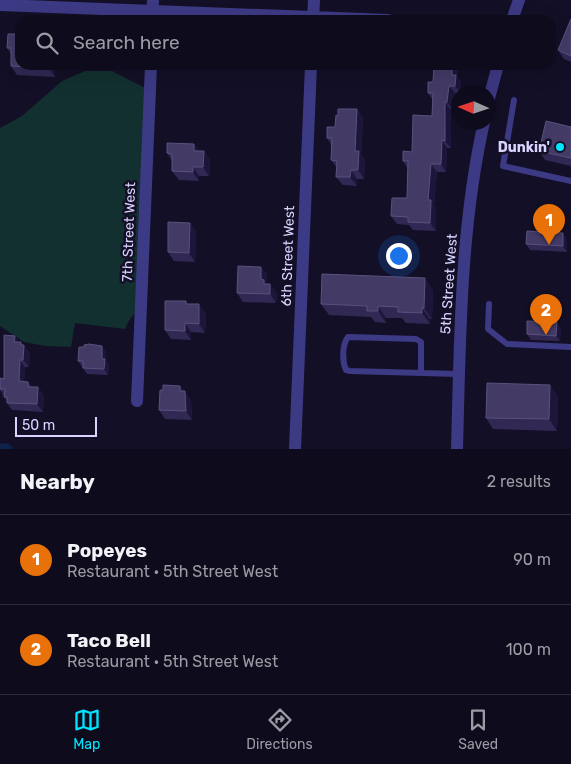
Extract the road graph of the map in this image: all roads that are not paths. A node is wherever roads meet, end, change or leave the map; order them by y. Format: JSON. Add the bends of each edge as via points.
{"nodes":[{"id":1,"x":314,"y":0,"type":"edge"},
{"id":2,"x":519,"y":0,"type":"edge"},
{"id":3,"x":0,"y":4,"type":"edge"},
{"id":4,"x":153,"y":10,"type":"edge"},
{"id":5,"x":253,"y":15,"type":"edge"},
{"id":6,"x":313,"y":15,"type":"edge"},
{"id":7,"x":514,"y":15,"type":"edge"},
{"id":8,"x":151,"y":70,"type":"edge"},
{"id":9,"x":311,"y":70,"type":"edge"},
{"id":10,"x":497,"y":70,"type":"edge"},
{"id":11,"x":493,"y":85,"type":"edge"},
{"id":12,"x":514,"y":100,"type":"dead end"},
{"id":13,"x":483,"y":130,"type":"edge"},
{"id":14,"x":571,"y":181,"type":"edge"},
{"id":15,"x":488,"y":304,"type":"dead end"},
{"id":16,"x":571,"y":347,"type":"edge"},
{"id":17,"x":421,"y":373,"type":"junction"},
{"id":18,"x":459,"y":374,"type":"junction"},
{"id":19,"x":137,"y":401,"type":"dead end"},
{"id":20,"x":295,"y":449,"type":"edge"},
{"id":21,"x":457,"y":449,"type":"edge"}],
"edges":[{"from":1,"to":6,"type":"street"},
{"from":2,"to":7,"type":"street"},
{"from":3,"to":4,"type":"street"},
{"from":4,"to":5,"type":"street"},
{"from":8,"to":19,"type":"street","name":"7th Street West"},
{"from":9,"to":20,"type":"street","name":"6th Street West"},
{"from":10,"to":11,"type":"street"},
{"from":12,"to":14,"type":"lane","via":[[503,166]]},
{"from":13,"to":18,"type":"street","name":"5th Street West","via":[[470,198]]},
{"from":15,"to":16,"type":"lane","via":[[488,329],[507,344]]},
{"from":17,"to":17,"type":"lane","via":[[346,370],[344,342],[348,337],[421,342]]},
{"from":17,"to":18,"type":"lane"},
{"from":18,"to":21,"type":"street","name":"5th Street West"}]}
